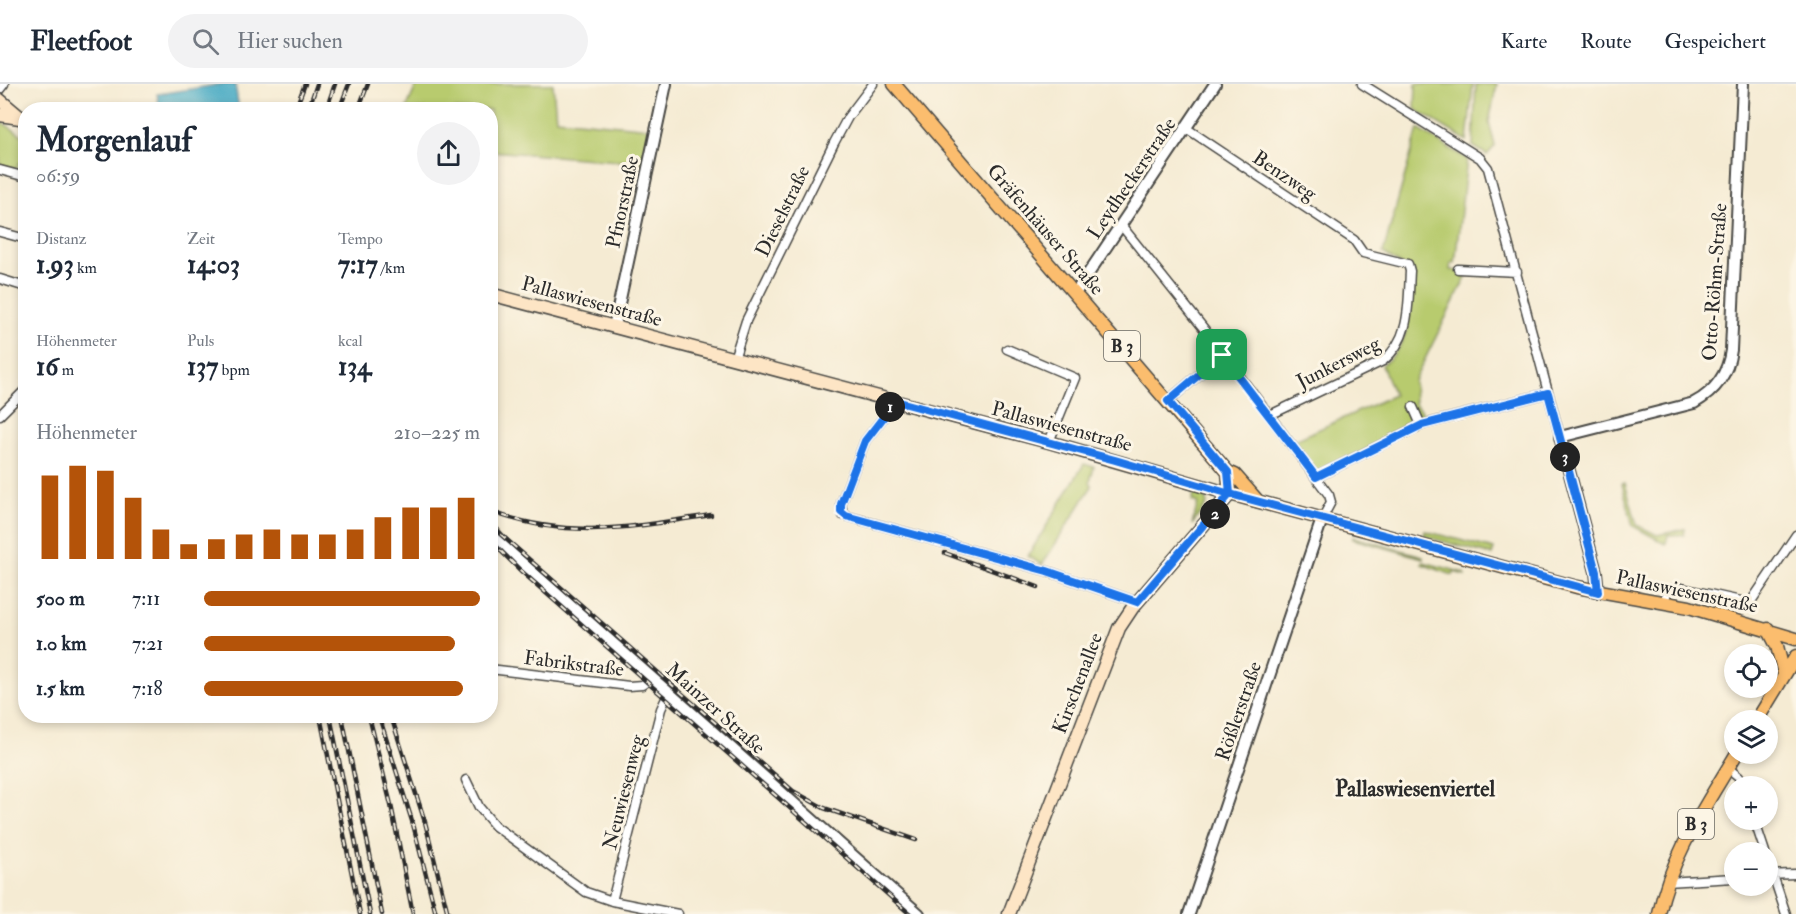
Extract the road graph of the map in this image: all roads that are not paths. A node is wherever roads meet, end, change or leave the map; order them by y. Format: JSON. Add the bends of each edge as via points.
{"nodes":[{"id":1,"x":4,"y":84,"type":"edge"},
{"id":2,"x":666,"y":84,"type":"edge"},
{"id":3,"x":873,"y":84,"type":"edge"},
{"id":4,"x":894,"y":84,"type":"edge"},
{"id":5,"x":1215,"y":84,"type":"edge"},
{"id":6,"x":1362,"y":84,"type":"edge"},
{"id":7,"x":1743,"y":84,"type":"edge"},
{"id":8,"x":0,"y":89,"type":"edge"},
{"id":9,"x":0,"y":100,"type":"edge"},
{"id":10,"x":0,"y":115,"type":"edge"},
{"id":11,"x":18,"y":116,"type":"edge"},
{"id":12,"x":18,"y":119,"type":"edge"},
{"id":13,"x":1186,"y":128,"type":"junction"},
{"id":14,"x":0,"y":170,"type":"edge"},
{"id":15,"x":18,"y":175,"type":"edge"},
{"id":16,"x":1121,"y":225,"type":"junction"},
{"id":17,"x":0,"y":232,"type":"edge"},
{"id":18,"x":18,"y":237,"type":"edge"},
{"id":19,"x":1363,"y":253,"type":"joint"},
{"id":20,"x":1458,"y":269,"type":"dead end"},
{"id":21,"x":1517,"y":272,"type":"junction"},
{"id":22,"x":0,"y":279,"type":"edge"},
{"id":23,"x":18,"y":285,"type":"edge"},
{"id":24,"x":1076,"y":292,"type":"junction"},
{"id":25,"x":498,"y":296,"type":"edge"},
{"id":26,"x":614,"y":327,"type":"junction"},
{"id":27,"x":1007,"y":349,"type":"dead end"},
{"id":28,"x":1222,"y":355,"type":"junction"},
{"id":29,"x":734,"y":359,"type":"junction"},
{"id":30,"x":1548,"y":393,"type":"junction"},
{"id":31,"x":18,"y":397,"type":"edge"},
{"id":32,"x":892,"y":400,"type":"junction"},
{"id":33,"x":1168,"y":401,"type":"junction"},
{"id":34,"x":1413,"y":407,"type":"dead end"},
{"id":35,"x":0,"y":415,"type":"edge"},
{"id":36,"x":1270,"y":415,"type":"junction"},
{"id":37,"x":1422,"y":425,"type":"junction"},
{"id":38,"x":1560,"y":437,"type":"junction"},
{"id":39,"x":1048,"y":442,"type":"junction"},
{"id":40,"x":1228,"y":472,"type":"junction"},
{"id":41,"x":1316,"y":477,"type":"junction"},
{"id":42,"x":1230,"y":494,"type":"junction"},
{"id":43,"x":1260,"y":503,"type":"junction"},
{"id":44,"x":1322,"y":519,"type":"junction"},
{"id":45,"x":1796,"y":535,"type":"edge"},
{"id":46,"x":498,"y":537,"type":"edge"},
{"id":47,"x":1598,"y":592,"type":"junction"},
{"id":48,"x":1137,"y":602,"type":"junction"},
{"id":49,"x":1664,"y":602,"type":"junction"},
{"id":50,"x":1768,"y":629,"type":"junction"},
{"id":51,"x":1796,"y":639,"type":"edge"},
{"id":52,"x":1796,"y":656,"type":"edge"},
{"id":53,"x":498,"y":670,"type":"edge"},
{"id":54,"x":1784,"y":674,"type":"junction"},
{"id":55,"x":652,"y":678,"type":"junction"},
{"id":56,"x":669,"y":692,"type":"junction"},
{"id":57,"x":1763,"y":710,"type":"edge"},
{"id":58,"x":1730,"y":764,"type":"edge"},
{"id":59,"x":1728,"y":768,"type":"junction"},
{"id":60,"x":1738,"y":776,"type":"edge"},
{"id":61,"x":466,"y":780,"type":"dead end"},
{"id":62,"x":1796,"y":874,"type":"edge"},
{"id":63,"x":1778,"y":875,"type":"edge"},
{"id":64,"x":1724,"y":879,"type":"edge"},
{"id":65,"x":1667,"y":882,"type":"junction"},
{"id":66,"x":1778,"y":894,"type":"edge"},
{"id":67,"x":612,"y":901,"type":"junction"},
{"id":68,"x":678,"y":914,"type":"edge"},
{"id":69,"x":919,"y":914,"type":"edge"},
{"id":70,"x":1009,"y":914,"type":"edge"},
{"id":71,"x":1189,"y":914,"type":"edge"},
{"id":72,"x":1659,"y":914,"type":"edge"},
{"id":73,"x":1786,"y":914,"type":"edge"}],
"edges":[{"from":1,"to":8,"type":"street"},
{"from":2,"to":26,"type":"street","name":"Pfnorstraße"},
{"from":3,"to":29,"type":"street","name":"Dieselstraße","via":[[834,143],[746,321]]},
{"from":4,"to":24,"type":"main road","name":"Gräfenhäuser Straße","number":"B 3"},
{"from":5,"to":13,"type":"street","name":"Leydheckerstraße"},
{"from":6,"to":21,"type":"street","via":[[1485,163]]},
{"from":7,"to":38,"type":"street","name":"Otto-Röhm-Straße","via":[[1731,350],[1724,375],[1709,394],[1689,405]]},
{"from":9,"to":11,"type":"main road"},
{"from":10,"to":12,"type":"main road"},
{"from":13,"to":16,"type":"street","name":"Leydheckerstraße"},
{"from":13,"to":19,"type":"street","name":"Benzweg","via":[[1354,240]]},
{"from":14,"to":15,"type":"street"},
{"from":16,"to":24,"type":"street","name":"Leydheckerstraße"},
{"from":16,"to":28,"type":"street"},
{"from":17,"to":18,"type":"street"},
{"from":19,"to":36,"type":"street","name":"Junkersweg","via":[[1408,264],[1407,312],[1401,341],[1383,361]]},
{"from":20,"to":21,"type":"street"},
{"from":21,"to":30,"type":"street"},
{"from":22,"to":23,"type":"street"},
{"from":24,"to":33,"type":"main road","name":"Gräfenhäuser Straße","number":"B 3"},
{"from":25,"to":26,"type":"main road","name":"Pallaswiesenstraße"},
{"from":26,"to":29,"type":"main road","name":"Pallaswiesenstraße"},
{"from":27,"to":39,"type":"street","via":[[1075,378]]},
{"from":28,"to":33,"type":"street"},
{"from":28,"to":36,"type":"street"},
{"from":29,"to":32,"type":"main road","name":"Pallaswiesenstraße"},
{"from":30,"to":37,"type":"street"},
{"from":30,"to":38,"type":"street"},
{"from":31,"to":35,"type":"street"},
{"from":32,"to":39,"type":"main road","name":"Pallaswiesenstraße"},
{"from":32,"to":48,"type":"street","via":[[865,441],[841,504],[843,514],[1047,571]]},
{"from":33,"to":40,"type":"main road","name":"Gräfenhäuser Straße","number":"B 3"},
{"from":34,"to":37,"type":"street"},
{"from":36,"to":41,"type":"street"},
{"from":37,"to":41,"type":"street"},
{"from":38,"to":47,"type":"street"},
{"from":39,"to":42,"type":"main road","name":"Pallaswiesenstraße"},
{"from":40,"to":42,"type":"main road"},
{"from":40,"to":43,"type":"main road","name":"Gräfenhäuser Straße","number":"B 3"},
{"from":41,"to":44,"type":"street","via":[[1331,500]]},
{"from":42,"to":43,"type":"main road","name":"Pallaswiesenstraße"},
{"from":42,"to":48,"type":"main road","name":"Kirschenallee"},
{"from":43,"to":44,"type":"main road","name":"Pallaswiesenstraße"},
{"from":44,"to":47,"type":"main road","name":"Pallaswiesenstraße"},
{"from":44,"to":71,"type":"street","name":"Rößlerstraße"},
{"from":45,"to":49,"type":"street","via":[[1750,603],[1682,588],[1668,590]]},
{"from":46,"to":55,"type":"street","name":"Mainzer Straße"},
{"from":47,"to":49,"type":"main road","name":"Pallaswiesenstraße"},
{"from":48,"to":70,"type":"main road","name":"Kirschenallee","via":[[1116,634]]},
{"from":49,"to":50,"type":"main road","name":"Pallaswiesenstraße"},
{"from":50,"to":51,"type":"main road","name":"Pallaswiesenstraße"},
{"from":50,"to":54,"type":"main road"},
{"from":52,"to":54,"type":"main road"},
{"from":53,"to":55,"type":"street","name":"Fabrikstraße","via":[[629,686],[642,685]]},
{"from":54,"to":57,"type":"main road"},
{"from":55,"to":56,"type":"street","name":"Mainzer Straße"},
{"from":56,"to":67,"type":"street","name":"Neuwiesenweg","via":[[661,709]]},
{"from":56,"to":69,"type":"street","name":"Mainzer Straße"},
{"from":58,"to":59,"type":"main road","number":"B 3"},
{"from":59,"to":60,"type":"street"},
{"from":59,"to":65,"type":"main road","number":"B 3","via":[[1682,847]]},
{"from":61,"to":67,"type":"street","via":[[487,817],[512,841],[586,892]]},
{"from":62,"to":63,"type":"street"},
{"from":64,"to":65,"type":"street"},
{"from":65,"to":72,"type":"main road","number":"B 3"},
{"from":66,"to":73,"type":"street"},
{"from":67,"to":68,"type":"street"}]}
